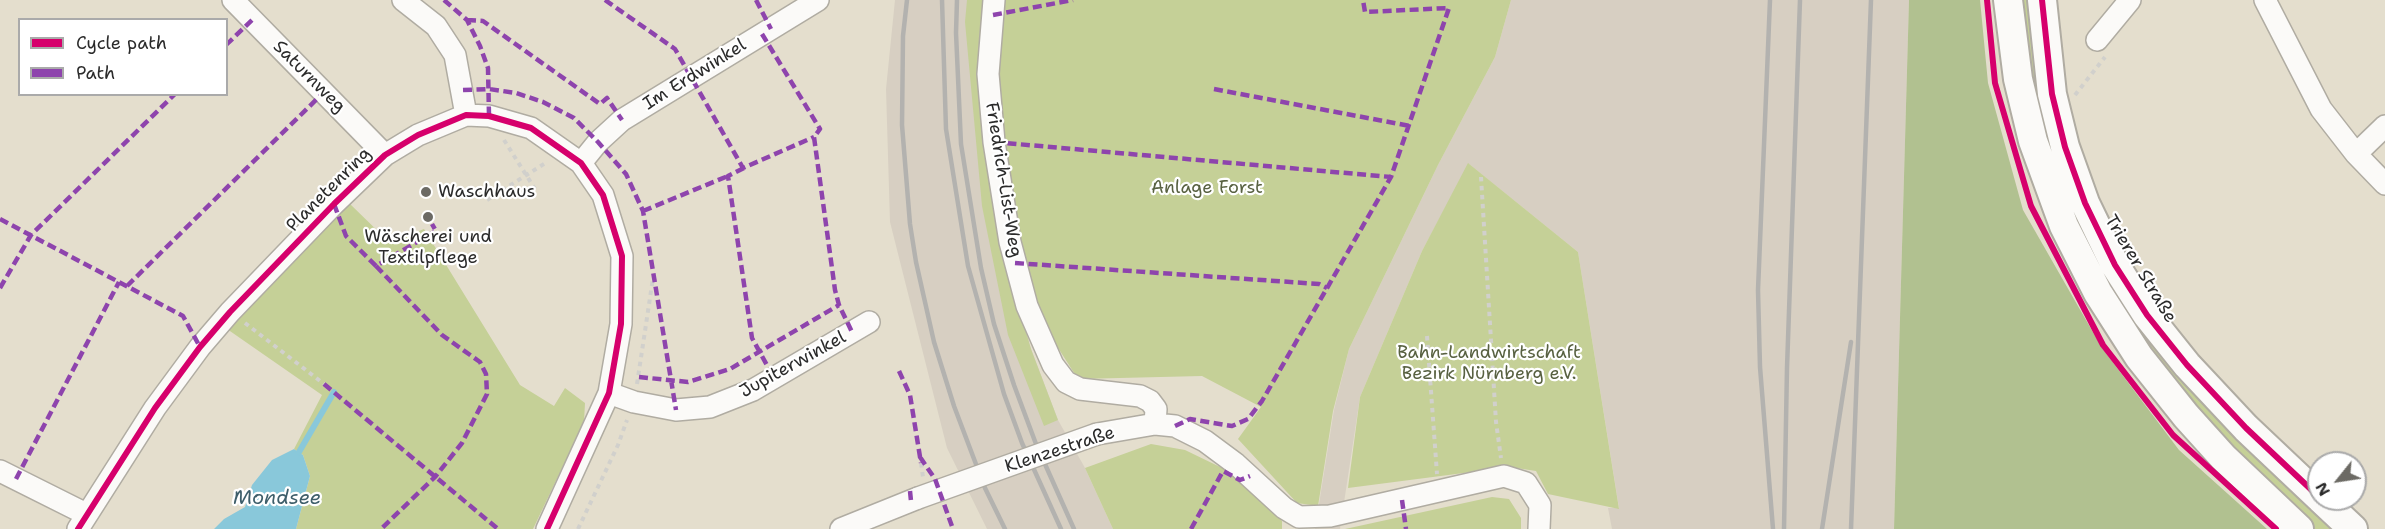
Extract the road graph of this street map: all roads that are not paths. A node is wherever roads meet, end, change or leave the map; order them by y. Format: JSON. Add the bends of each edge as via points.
{"nodes":[{"id":1,"x":233,"y":0,"type":"edge"},
{"id":2,"x":403,"y":0,"type":"edge"},
{"id":3,"x":818,"y":0,"type":"edge"},
{"id":4,"x":994,"y":0,"type":"edge"},
{"id":5,"x":2008,"y":0,"type":"edge"},
{"id":6,"x":2042,"y":0,"type":"edge"},
{"id":7,"x":2130,"y":0,"type":"edge"},
{"id":8,"x":2265,"y":0,"type":"edge"},
{"id":9,"x":2097,"y":40,"type":"road end"},
{"id":10,"x":466,"y":115,"type":"junction"},
{"id":11,"x":2385,"y":126,"type":"edge"},
{"id":12,"x":2356,"y":154,"type":"junction"},
{"id":13,"x":385,"y":155,"type":"junction"},
{"id":14,"x":581,"y":163,"type":"junction"},
{"id":15,"x":2385,"y":184,"type":"edge"},
{"id":16,"x":869,"y":322,"type":"dead end"},
{"id":17,"x":609,"y":393,"type":"junction"},
{"id":18,"x":1155,"y":424,"type":"junction"},
{"id":19,"x":0,"y":471,"type":"edge"},
{"id":20,"x":2307,"y":485,"type":"edge"},
{"id":21,"x":2334,"y":511,"type":"edge"},
{"id":22,"x":82,"y":521,"type":"edge"},
{"id":23,"x":547,"y":529,"type":"edge"},
{"id":24,"x":841,"y":529,"type":"edge"},
{"id":25,"x":1539,"y":529,"type":"edge"},
{"id":26,"x":2299,"y":529,"type":"edge"},
{"id":27,"x":2354,"y":529,"type":"edge"}],
"edges":[{"from":1,"to":13,"type":"street","name":"Saturnweg"},
{"from":2,"to":10,"type":"street","via":[[436,26],[455,55]]},
{"from":3,"to":14,"type":"street","name":"Im Erdwinkel","via":[[622,120]]},
{"from":4,"to":18,"type":"street","name":"Friedrich-List-Weg","via":[[988,74],[994,142],[1010,242],[1027,306],[1053,365],[1066,382],[1080,389],[1140,396],[1156,409]]},
{"from":5,"to":26,"type":"main road","via":[[2018,79],[2033,141],[2064,226],[2098,293],[2132,348],[2181,410],[2223,457]]},
{"from":6,"to":20,"type":"main road","name":"Trierer Straße","via":[[2057,116],[2095,226],[2147,315],[2215,396]]},
{"from":7,"to":9,"type":"street"},
{"from":8,"to":12,"type":"street","via":[[2321,109]]},
{"from":10,"to":13,"type":"street","name":"Planetenring","via":[[418,135]]},
{"from":10,"to":14,"type":"street","name":"Planetenring","via":[[489,116],[531,128]]},
{"from":11,"to":12,"type":"street"},
{"from":12,"to":15,"type":"street"},
{"from":13,"to":22,"type":"street","name":"Planetenring","via":[[200,347],[155,408]]},
{"from":14,"to":17,"type":"street","name":"Planetenring","via":[[603,195],[622,256],[621,324]]},
{"from":16,"to":17,"type":"street","name":"Jupiterwinkel","via":[[753,390],[710,407],[676,410]]},
{"from":17,"to":23,"type":"street","name":"Planetenring"},
{"from":18,"to":24,"type":"street","name":"Klenzestraße","bridge":true,"via":[[1097,434]]},
{"from":18,"to":25,"type":"street","name":"Klenzestraße","via":[[1175,426],[1205,441],[1299,517],[1330,516],[1504,476],[1526,483],[1539,505]]},
{"from":19,"to":22,"type":"street"},
{"from":21,"to":27,"type":"main road","name":"Trierer Straße"}]}
